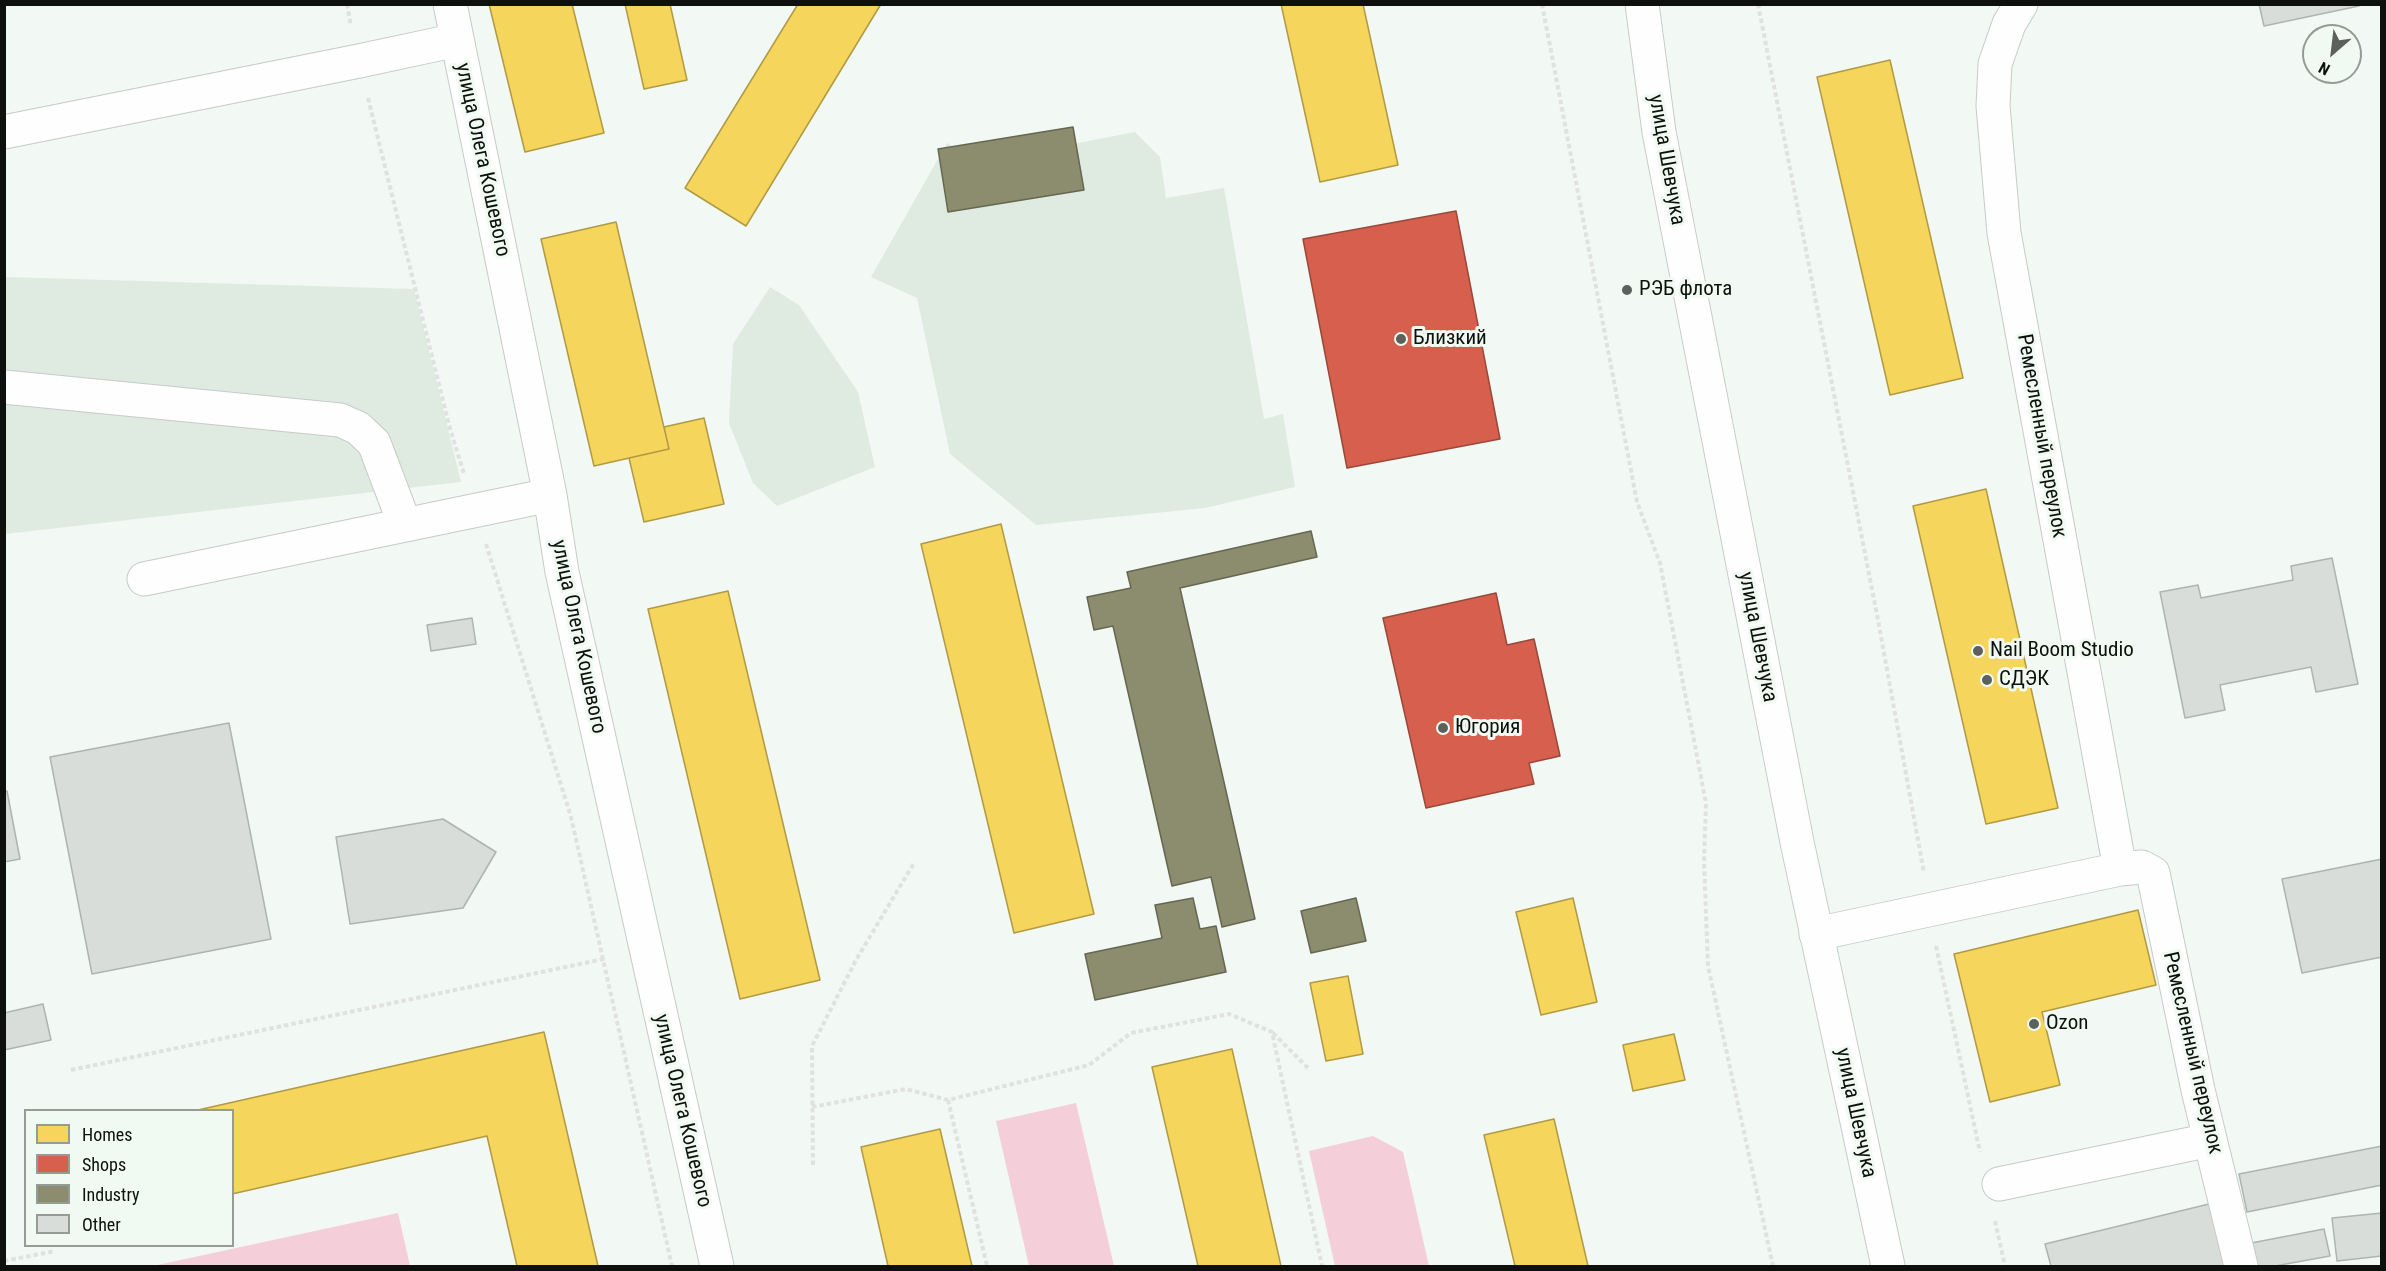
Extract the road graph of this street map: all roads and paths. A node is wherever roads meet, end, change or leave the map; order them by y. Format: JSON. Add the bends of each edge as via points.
{"nodes":[{"id":1,"x":347,"y":4,"type":"edge"},
{"id":2,"x":450,"y":4,"type":"edge"},
{"id":3,"x":1542,"y":4,"type":"edge"},
{"id":4,"x":1642,"y":4,"type":"edge"},
{"id":5,"x":1758,"y":4,"type":"edge"},
{"id":6,"x":2021,"y":4,"type":"edge"},
{"id":7,"x":457,"y":40,"type":"junction"},
{"id":8,"x":359,"y":62,"type":"junction"},
{"id":9,"x":4,"y":132,"type":"edge"},
{"id":10,"x":4,"y":387,"type":"edge"},
{"id":11,"x":550,"y":495,"type":"junction"},
{"id":12,"x":476,"y":509,"type":"junction"},
{"id":13,"x":405,"y":525,"type":"junction"},
{"id":14,"x":144,"y":579,"type":"dead end"},
{"id":15,"x":914,"y":862,"type":"dead end"},
{"id":16,"x":2120,"y":869,"type":"junction"},
{"id":17,"x":1931,"y":909,"type":"junction"},
{"id":18,"x":1816,"y":934,"type":"junction"},
{"id":19,"x":604,"y":959,"type":"junction"},
{"id":20,"x":1272,"y":1032,"type":"junction"},
{"id":21,"x":1309,"y":1069,"type":"dead end"},
{"id":22,"x":71,"y":1070,"type":"dead end"},
{"id":23,"x":948,"y":1100,"type":"junction"},
{"id":24,"x":812,"y":1107,"type":"junction"},
{"id":25,"x":2210,"y":1140,"type":"junction"},
{"id":26,"x":813,"y":1165,"type":"dead end"},
{"id":27,"x":1991,"y":1173,"type":"joint"},
{"id":28,"x":1995,"y":1220,"type":"dead end"},
{"id":29,"x":56,"y":1251,"type":"dead end"},
{"id":30,"x":4,"y":1261,"type":"edge"},
{"id":31,"x":672,"y":1266,"type":"edge"},
{"id":32,"x":717,"y":1266,"type":"edge"},
{"id":33,"x":987,"y":1266,"type":"edge"},
{"id":34,"x":1322,"y":1266,"type":"edge"},
{"id":35,"x":1773,"y":1266,"type":"edge"},
{"id":36,"x":1888,"y":1266,"type":"edge"},
{"id":37,"x":2005,"y":1266,"type":"edge"},
{"id":38,"x":2241,"y":1266,"type":"edge"}],
"edges":[{"from":1,"to":8,"type":"path"},
{"from":2,"to":7,"type":"street","name":"улица Олега Кошевого"},
{"from":3,"to":35,"type":"path","via":[[1637,501],[1660,563],[1706,803],[1708,966]]},
{"from":4,"to":18,"type":"street","name":"улица Шевчука","via":[[1659,132]]},
{"from":5,"to":17,"type":"path"},
{"from":6,"to":16,"type":"street","name":"Ремесленный переулок","via":[[2009,24],[1995,64],[1993,106],[2004,233]]},
{"from":7,"to":8,"type":"street"},
{"from":7,"to":11,"type":"street","name":"улица Олега Кошевого"},
{"from":8,"to":9,"type":"street"},
{"from":8,"to":12,"type":"path","via":[[449,425]]},
{"from":10,"to":13,"type":"street","via":[[340,420],[358,428],[374,443]]},
{"from":11,"to":12,"type":"street"},
{"from":11,"to":32,"type":"street","name":"улица Олега Кошевого","via":[[562,572]]},
{"from":12,"to":13,"type":"street"},
{"from":12,"to":19,"type":"path","via":[[571,817]]},
{"from":13,"to":14,"type":"street"},
{"from":15,"to":24,"type":"path","via":[[856,960],[812,1046]]},
{"from":16,"to":17,"type":"street","name":"Ремесленный переулок"},
{"from":16,"to":25,"type":"street","name":"Ремесленный переулок","via":[[2142,867],[2152,873]]},
{"from":17,"to":18,"type":"street","name":"Ремесленный переулок"},
{"from":17,"to":27,"type":"path","via":[[1937,954]]},
{"from":18,"to":36,"type":"street","name":"улица Шевчука"},
{"from":19,"to":22,"type":"path"},
{"from":19,"to":31,"type":"path"},
{"from":20,"to":21,"type":"path"},
{"from":20,"to":23,"type":"path","via":[[1229,1014],[1131,1033],[1089,1065]]},
{"from":20,"to":34,"type":"path"},
{"from":23,"to":24,"type":"path","via":[[906,1089]]},
{"from":23,"to":33,"type":"path"},
{"from":24,"to":26,"type":"path"},
{"from":25,"to":27,"type":"street"},
{"from":25,"to":38,"type":"street","name":"Ремесленный переулок"},
{"from":28,"to":37,"type":"path"},
{"from":29,"to":30,"type":"path"}]}
